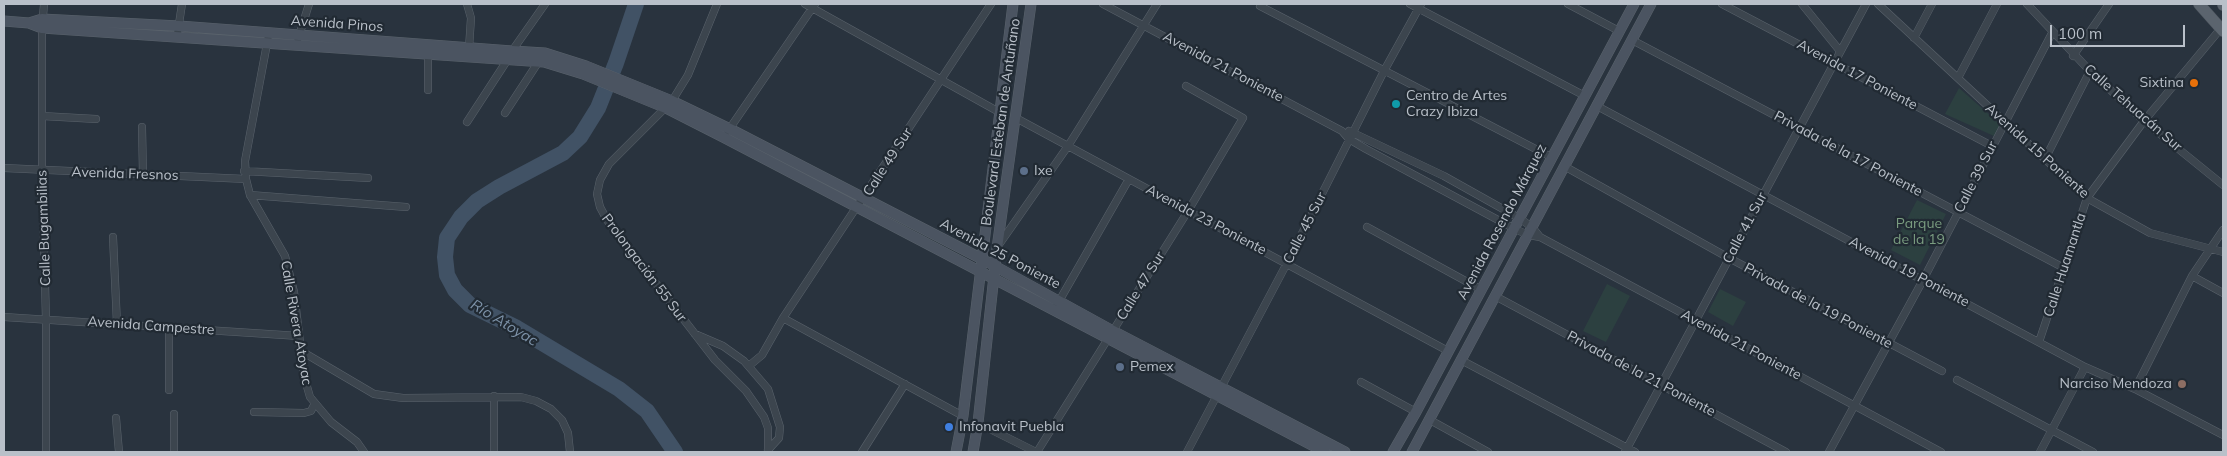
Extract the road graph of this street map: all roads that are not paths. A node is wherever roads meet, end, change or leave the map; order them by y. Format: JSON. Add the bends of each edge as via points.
{"nodes":[{"id":1,"x":44,"y":4,"type":"edge"},
{"id":2,"x":182,"y":4,"type":"edge"},
{"id":3,"x":309,"y":4,"type":"edge"},
{"id":4,"x":466,"y":4,"type":"edge"},
{"id":5,"x":545,"y":4,"type":"edge"},
{"id":6,"x":717,"y":4,"type":"edge"},
{"id":7,"x":805,"y":4,"type":"edge"},
{"id":8,"x":991,"y":4,"type":"edge"},
{"id":9,"x":1013,"y":4,"type":"edge"},
{"id":10,"x":1031,"y":4,"type":"edge"},
{"id":11,"x":1104,"y":4,"type":"edge"},
{"id":12,"x":1157,"y":4,"type":"edge"},
{"id":13,"x":1410,"y":4,"type":"edge"},
{"id":14,"x":1568,"y":4,"type":"edge"},
{"id":15,"x":1634,"y":4,"type":"edge"},
{"id":16,"x":1651,"y":4,"type":"edge"},
{"id":17,"x":1722,"y":4,"type":"edge"},
{"id":18,"x":1802,"y":4,"type":"edge"},
{"id":19,"x":1866,"y":4,"type":"edge"},
{"id":20,"x":1878,"y":4,"type":"edge"},
{"id":21,"x":1932,"y":4,"type":"edge"},
{"id":22,"x":1997,"y":4,"type":"edge"},
{"id":23,"x":2027,"y":4,"type":"edge"},
{"id":24,"x":2109,"y":4,"type":"edge"},
{"id":25,"x":2199,"y":4,"type":"edge"},
{"id":26,"x":814,"y":6,"type":"edge"},
{"id":27,"x":1260,"y":6,"type":"dead end"},
{"id":28,"x":1420,"y":6,"type":"edge"},
{"id":29,"x":4,"y":21,"type":"edge"},
{"id":30,"x":42,"y":24,"type":"junction"},
{"id":31,"x":1144,"y":25,"type":"junction"},
{"id":32,"x":2222,"y":28,"type":"edge"},
{"id":33,"x":178,"y":31,"type":"junction"},
{"id":34,"x":1619,"y":31,"type":"junction"},
{"id":35,"x":2052,"y":33,"type":"junction"},
{"id":36,"x":267,"y":38,"type":"junction"},
{"id":37,"x":1914,"y":38,"type":"junction"},
{"id":38,"x":298,"y":40,"type":"junction"},
{"id":39,"x":1632,"y":40,"type":"junction"},
{"id":40,"x":469,"y":48,"type":"junction"},
{"id":41,"x":1840,"y":51,"type":"junction"},
{"id":42,"x":428,"y":54,"type":"junction"},
{"id":43,"x":510,"y":55,"type":"junction"},
{"id":44,"x":2073,"y":56,"type":"junction"},
{"id":45,"x":539,"y":61,"type":"junction"},
{"id":46,"x":1834,"y":63,"type":"junction"},
{"id":47,"x":585,"y":70,"type":"junction"},
{"id":48,"x":1384,"y":71,"type":"junction"},
{"id":49,"x":2090,"y":71,"type":"junction"},
{"id":50,"x":1958,"y":78,"type":"junction"},
{"id":51,"x":942,"y":80,"type":"junction"},
{"id":52,"x":1186,"y":86,"type":"dead end"},
{"id":53,"x":428,"y":90,"type":"dead end"},
{"id":54,"x":636,"y":91,"type":"joint"},
{"id":55,"x":1585,"y":96,"type":"junction"},
{"id":56,"x":669,"y":105,"type":"junction"},
{"id":57,"x":1597,"y":106,"type":"junction"},
{"id":58,"x":999,"y":112,"type":"junction"},
{"id":59,"x":505,"y":113,"type":"dead end"},
{"id":60,"x":42,"y":116,"type":"junction"},
{"id":61,"x":1016,"y":118,"type":"junction"},
{"id":62,"x":96,"y":120,"type":"dead end"},
{"id":63,"x":2144,"y":121,"type":"junction"},
{"id":64,"x":467,"y":122,"type":"dead end"},
{"id":65,"x":2005,"y":122,"type":"junction"},
{"id":66,"x":142,"y":127,"type":"dead end"},
{"id":67,"x":1799,"y":128,"type":"junction"},
{"id":68,"x":726,"y":133,"type":"junction"},
{"id":69,"x":1351,"y":135,"type":"junction"},
{"id":70,"x":1068,"y":146,"type":"junction"},
{"id":71,"x":1992,"y":146,"type":"junction"},
{"id":72,"x":1551,"y":157,"type":"junction"},
{"id":73,"x":2045,"y":159,"type":"junction"},
{"id":74,"x":1564,"y":166,"type":"junction"},
{"id":75,"x":4,"y":168,"type":"edge"},
{"id":76,"x":42,"y":171,"type":"junction"},
{"id":77,"x":143,"y":174,"type":"junction"},
{"id":78,"x":245,"y":175,"type":"junction"},
{"id":79,"x":368,"y":178,"type":"dead end"},
{"id":80,"x":1129,"y":179,"type":"junction"},
{"id":81,"x":2223,"y":184,"type":"edge"},
{"id":82,"x":1762,"y":194,"type":"junction"},
{"id":83,"x":250,"y":195,"type":"junction"},
{"id":84,"x":864,"y":198,"type":"junction"},
{"id":85,"x":2087,"y":198,"type":"junction"},
{"id":86,"x":406,"y":207,"type":"dead end"},
{"id":87,"x":858,"y":207,"type":"junction"},
{"id":88,"x":1188,"y":211,"type":"junction"},
{"id":89,"x":1958,"y":212,"type":"junction"},
{"id":90,"x":1519,"y":218,"type":"junction"},
{"id":91,"x":1367,"y":227,"type":"dead end"},
{"id":92,"x":1513,"y":228,"type":"junction"},
{"id":93,"x":2223,"y":230,"type":"edge"},
{"id":94,"x":1530,"y":231,"type":"junction"},
{"id":95,"x":113,"y":237,"type":"dead end"},
{"id":96,"x":997,"y":248,"type":"junction"},
{"id":97,"x":2209,"y":250,"type":"junction"},
{"id":98,"x":2223,"y":252,"type":"edge"},
{"id":99,"x":1729,"y":258,"type":"junction"},
{"id":100,"x":982,"y":259,"type":"junction"},
{"id":101,"x":1287,"y":263,"type":"junction"},
{"id":102,"x":995,"y":266,"type":"junction"},
{"id":103,"x":2064,"y":268,"type":"junction"},
{"id":104,"x":980,"y":271,"type":"junction"},
{"id":105,"x":2192,"y":276,"type":"junction"},
{"id":106,"x":994,"y":278,"type":"junction"},
{"id":107,"x":1923,"y":280,"type":"junction"},
{"id":108,"x":1482,"y":290,"type":"junction"},
{"id":109,"x":2223,"y":293,"type":"edge"},
{"id":110,"x":1495,"y":296,"type":"junction"},
{"id":111,"x":1056,"y":305,"type":"junction"},
{"id":112,"x":4,"y":317,"type":"edge"},
{"id":113,"x":783,"y":318,"type":"junction"},
{"id":114,"x":46,"y":320,"type":"junction"},
{"id":115,"x":1696,"y":321,"type":"junction"},
{"id":116,"x":117,"y":324,"type":"junction"},
{"id":117,"x":168,"y":327,"type":"junction"},
{"id":118,"x":693,"y":332,"type":"junction"},
{"id":119,"x":1110,"y":335,"type":"junction"},
{"id":120,"x":299,"y":336,"type":"junction"},
{"id":121,"x":1888,"y":342,"type":"junction"},
{"id":122,"x":2040,"y":342,"type":"junction"},
{"id":123,"x":1448,"y":350,"type":"junction"},
{"id":124,"x":301,"y":351,"type":"junction"},
{"id":125,"x":1461,"y":360,"type":"junction"},
{"id":126,"x":750,"y":365,"type":"junction"},
{"id":127,"x":2085,"y":367,"type":"junction"},
{"id":128,"x":1942,"y":371,"type":"dead end"},
{"id":129,"x":1957,"y":380,"type":"dead end"},
{"id":130,"x":1361,"y":382,"type":"dead end"},
{"id":131,"x":905,"y":384,"type":"junction"},
{"id":132,"x":1661,"y":385,"type":"junction"},
{"id":133,"x":2135,"y":389,"type":"junction"},
{"id":134,"x":169,"y":390,"type":"dead end"},
{"id":135,"x":1218,"y":392,"type":"junction"},
{"id":136,"x":494,"y":396,"type":"junction"},
{"id":137,"x":315,"y":403,"type":"junction"},
{"id":138,"x":1854,"y":406,"type":"junction"},
{"id":139,"x":254,"y":412,"type":"dead end"},
{"id":140,"x":1416,"y":412,"type":"junction"},
{"id":141,"x":174,"y":414,"type":"dead end"},
{"id":142,"x":963,"y":416,"type":"junction"},
{"id":143,"x":116,"y":418,"type":"dead end"},
{"id":144,"x":1430,"y":420,"type":"junction"},
{"id":145,"x":978,"y":423,"type":"junction"},
{"id":146,"x":2051,"y":432,"type":"junction"},
{"id":147,"x":2223,"y":435,"type":"edge"},
{"id":148,"x":1626,"y":450,"type":"edge"},
{"id":149,"x":768,"y":451,"type":"edge"},
{"id":150,"x":46,"y":452,"type":"edge"},
{"id":151,"x":118,"y":452,"type":"edge"},
{"id":152,"x":174,"y":452,"type":"edge"},
{"id":153,"x":364,"y":452,"type":"edge"},
{"id":154,"x":494,"y":452,"type":"edge"},
{"id":155,"x":570,"y":452,"type":"edge"},
{"id":156,"x":862,"y":452,"type":"edge"},
{"id":157,"x":956,"y":452,"type":"edge"},
{"id":158,"x":973,"y":452,"type":"edge"},
{"id":159,"x":1036,"y":452,"type":"edge"},
{"id":160,"x":1187,"y":452,"type":"edge"},
{"id":161,"x":1324,"y":452,"type":"edge"},
{"id":162,"x":1345,"y":452,"type":"edge"},
{"id":163,"x":1393,"y":452,"type":"edge"},
{"id":164,"x":1412,"y":452,"type":"edge"},
{"id":165,"x":1488,"y":452,"type":"edge"},
{"id":166,"x":1635,"y":452,"type":"edge"},
{"id":167,"x":1786,"y":452,"type":"edge"},
{"id":168,"x":1829,"y":452,"type":"edge"},
{"id":169,"x":1942,"y":452,"type":"edge"},
{"id":170,"x":2040,"y":452,"type":"edge"},
{"id":171,"x":2093,"y":452,"type":"edge"}],
"edges":[{"from":1,"to":30,"type":"street","name":"Calle Bugambilias"},
{"from":2,"to":33,"type":"street"},
{"from":3,"to":38,"type":"street"},
{"from":4,"to":40,"type":"street","via":[[471,18]]},
{"from":5,"to":43,"type":"street"},
{"from":6,"to":56,"type":"street","name":"Prolongación 55 Sur","via":[[688,75]]},
{"from":7,"to":26,"type":"street"},
{"from":8,"to":51,"type":"street","name":"Calle 49 Sur"},
{"from":9,"to":58,"type":"main road","name":"Boulevard Esteban de Antuñano"},
{"from":10,"to":61,"type":"main road","name":"Boulevard Esteban de Antuñano"},
{"from":11,"to":31,"type":"street","name":"Avenida 21 Poniente"},
{"from":12,"to":31,"type":"street"},
{"from":13,"to":28,"type":"street"},
{"from":14,"to":34,"type":"street"},
{"from":15,"to":34,"type":"main road","name":"Avenida Rosendo Márquez"},
{"from":16,"to":39,"type":"main road","name":"Avenida Rosendo Márquez"},
{"from":17,"to":46,"type":"street","name":"Avenida 17 Poniente"},
{"from":18,"to":41,"type":"street"},
{"from":19,"to":41,"type":"street","name":"Calle 41 Sur"},
{"from":20,"to":37,"type":"street","name":"Avenida 15 Poniente"},
{"from":21,"to":37,"type":"street"},
{"from":22,"to":50,"type":"street"},
{"from":23,"to":35,"type":"street","name":"Calle Tehuacán Sur"},
{"from":24,"to":44,"type":"street"},
{"from":25,"to":32,"type":"main road"},
{"from":26,"to":51,"type":"street"},
{"from":26,"to":68,"type":"street"},
{"from":27,"to":48,"type":"street"},
{"from":28,"to":48,"type":"street","name":"Calle 45 Sur"},
{"from":28,"to":55,"type":"street"},
{"from":29,"to":30,"type":"main road","name":"Avenida Pinos"},
{"from":30,"to":33,"type":"main road","name":"Avenida Pinos"},
{"from":30,"to":60,"type":"street","name":"Calle Bugambilias"},
{"from":31,"to":69,"type":"street","name":"Avenida 21 Poniente"},
{"from":31,"to":70,"type":"street"},
{"from":32,"to":63,"type":"street","name":"Calle Huamantla"},
{"from":33,"to":36,"type":"main road","name":"Avenida Pinos"},
{"from":34,"to":55,"type":"main road","name":"Avenida Rosendo Márquez"},
{"from":35,"to":44,"type":"street","name":"Calle Tehuacán Sur"},
{"from":35,"to":65,"type":"street","name":"Calle 39 Sur"},
{"from":36,"to":38,"type":"main road","name":"Avenida Pinos"},
{"from":36,"to":78,"type":"street","name":"Calle Rivera Atoyac"},
{"from":37,"to":50,"type":"street","name":"Avenida 15 Poniente"},
{"from":38,"to":40,"type":"main road","name":"Avenida Pinos"},
{"from":38,"to":42,"type":"main road","name":"Avenida Pinos"},
{"from":39,"to":57,"type":"main road","name":"Avenida Rosendo Márquez"},
{"from":39,"to":67,"type":"street","name":"Privada de la 17 Poniente"},
{"from":40,"to":43,"type":"main road","name":"Avenida Pinos"},
{"from":41,"to":46,"type":"street","name":"Calle 41 Sur"},
{"from":42,"to":43,"type":"main road","name":"Avenida Pinos"},
{"from":42,"to":53,"type":"street"},
{"from":43,"to":45,"type":"main road","name":"Avenida Pinos"},
{"from":43,"to":47,"type":"main road","name":"Avenida Pinos","via":[[545,53]]},
{"from":43,"to":64,"type":"street"},
{"from":44,"to":49,"type":"street","name":"Calle Tehuacán Sur"},
{"from":45,"to":47,"type":"main road","name":"Avenida Pinos"},
{"from":45,"to":59,"type":"street"},
{"from":46,"to":67,"type":"street","name":"Calle 41 Sur"},
{"from":46,"to":71,"type":"street","name":"Avenida 17 Poniente"},
{"from":47,"to":54,"type":"main road","name":"Avenida Pinos"},
{"from":48,"to":69,"type":"street","name":"Calle 45 Sur"},
{"from":48,"to":72,"type":"street"},
{"from":49,"to":63,"type":"street","name":"Calle Tehuacán Sur"},
{"from":49,"to":73,"type":"street"},
{"from":50,"to":65,"type":"street","name":"Avenida 15 Poniente"},
{"from":51,"to":58,"type":"street"},
{"from":51,"to":84,"type":"street","name":"Calle 49 Sur"},
{"from":52,"to":88,"type":"street","name":"Calle 47 Sur","via":[[1243,118]]},
{"from":54,"to":56,"type":"main road","name":"Avenida 25 Poniente"},
{"from":55,"to":72,"type":"main road","name":"Avenida Rosendo Márquez"},
{"from":56,"to":68,"type":"main road","name":"Avenida 25 Poniente"},
{"from":56,"to":118,"type":"street","name":"Prolongación 55 Sur","via":[[609,164],[597,194],[607,220]]},
{"from":57,"to":74,"type":"main road","name":"Avenida Rosendo Márquez"},
{"from":57,"to":82,"type":"street","name":"Avenida 19 Poniente"},
{"from":58,"to":100,"type":"main road","name":"Boulevard Esteban de Antuñano"},
{"from":60,"to":62,"type":"street"},
{"from":60,"to":76,"type":"street","name":"Calle Bugambilias"},
{"from":61,"to":70,"type":"street","name":"Avenida 23 Poniente"},
{"from":61,"to":96,"type":"main road","name":"Boulevard Esteban de Antuñano"},
{"from":63,"to":81,"type":"street","name":"Calle Tehuacán Sur"},
{"from":63,"to":85,"type":"street","name":"Calle Huamantla"},
{"from":65,"to":71,"type":"street","name":"Calle 39 Sur"},
{"from":65,"to":73,"type":"street","name":"Avenida 15 Poniente"},
{"from":66,"to":77,"type":"street"},
{"from":67,"to":82,"type":"street","name":"Calle 41 Sur"},
{"from":67,"to":89,"type":"street","name":"Privada de la 17 Poniente"},
{"from":68,"to":84,"type":"main road","name":"Avenida 25 Poniente"},
{"from":68,"to":87,"type":"main road","name":"Avenida 25 Poniente"},
{"from":69,"to":90,"type":"street","name":"Avenida 21 Poniente","via":[[1444,176]]},
{"from":69,"to":92,"type":"street","name":"Avenida 21 Poniente"},
{"from":69,"to":101,"type":"street","name":"Calle 45 Sur"},
{"from":70,"to":80,"type":"street","name":"Avenida 23 Poniente"},
{"from":70,"to":96,"type":"street"},
{"from":71,"to":89,"type":"street","name":"Calle 39 Sur"},
{"from":72,"to":90,"type":"main road","name":"Avenida Rosendo Márquez"},
{"from":73,"to":85,"type":"street","name":"Avenida 15 Poniente"},
{"from":74,"to":94,"type":"main road","name":"Avenida Rosendo Márquez"},
{"from":74,"to":99,"type":"street","name":"Privada de la 19 Poniente"},
{"from":75,"to":76,"type":"street","name":"Avenida Fresnos"},
{"from":76,"to":77,"type":"street","name":"Avenida Fresnos"},
{"from":76,"to":114,"type":"street","name":"Calle Bugambilias"},
{"from":77,"to":78,"type":"street","name":"Avenida Fresnos"},
{"from":78,"to":79,"type":"street","name":"Avenida Fresnos"},
{"from":78,"to":83,"type":"street","name":"Calle Rivera Atoyac"},
{"from":80,"to":88,"type":"street","name":"Avenida 23 Poniente"},
{"from":80,"to":111,"type":"street"},
{"from":82,"to":99,"type":"street","name":"Calle 41 Sur"},
{"from":82,"to":107,"type":"street","name":"Avenida 19 Poniente"},
{"from":83,"to":86,"type":"street"},
{"from":83,"to":120,"type":"street","name":"Calle Rivera Atoyac","via":[[286,256]]},
{"from":84,"to":87,"type":"street","name":"Calle 49 Sur"},
{"from":84,"to":100,"type":"main road","name":"Avenida 25 Poniente"},
{"from":85,"to":97,"type":"street","name":"Avenida 15 Poniente","via":[[2150,233]]},
{"from":85,"to":103,"type":"street","name":"Calle Huamantla"},
{"from":87,"to":104,"type":"main road","name":"Avenida 25 Poniente"},
{"from":87,"to":113,"type":"street","name":"Calle 49 Sur"},
{"from":88,"to":101,"type":"street","name":"Avenida 23 Poniente"},
{"from":88,"to":119,"type":"street","name":"Calle 47 Sur"},
{"from":89,"to":103,"type":"street","name":"Privada de la 17 Poniente"},
{"from":89,"to":107,"type":"street","name":"Calle 39 Sur"},
{"from":90,"to":92,"type":"main road","name":"Avenida Rosendo Márquez"},
{"from":90,"to":94,"type":"street","name":"Avenida 21 Poniente"},
{"from":91,"to":108,"type":"street"},
{"from":92,"to":94,"type":"street","name":"Avenida 21 Poniente"},
{"from":92,"to":108,"type":"main road","name":"Avenida Rosendo Márquez"},
{"from":93,"to":97,"type":"street"},
{"from":94,"to":110,"type":"main road","name":"Avenida Rosendo Márquez"},
{"from":94,"to":115,"type":"street","name":"Avenida 21 Poniente"},
{"from":95,"to":116,"type":"street"},
{"from":96,"to":102,"type":"main road","name":"Boulevard Esteban de Antuñano"},
{"from":97,"to":98,"type":"street","name":"Avenida 15 Poniente"},
{"from":97,"to":105,"type":"street"},
{"from":99,"to":115,"type":"street","name":"Calle 41 Sur"},
{"from":99,"to":121,"type":"street","name":"Privada de la 19 Poniente"},
{"from":100,"to":102,"type":"main road","name":"Avenida 25 Poniente"},
{"from":100,"to":104,"type":"main road","name":"Boulevard Esteban de Antuñano"},
{"from":101,"to":123,"type":"street","name":"Avenida 23 Poniente"},
{"from":101,"to":135,"type":"street","name":"Calle 45 Sur"},
{"from":102,"to":106,"type":"main road","name":"Boulevard Esteban de Antuñano"},
{"from":102,"to":111,"type":"main road","name":"Avenida 25 Poniente"},
{"from":103,"to":122,"type":"street","name":"Calle Huamantla"},
{"from":104,"to":106,"type":"main road","name":"Avenida 25 Poniente"},
{"from":104,"to":142,"type":"main road","name":"Boulevard Esteban de Antuñano"},
{"from":105,"to":109,"type":"street"},
{"from":105,"to":133,"type":"street"},
{"from":106,"to":111,"type":"main road","name":"Avenida 25 Poniente"},
{"from":106,"to":145,"type":"main road","name":"Boulevard Esteban de Antuñano"},
{"from":107,"to":121,"type":"street","name":"Calle 39 Sur"},
{"from":107,"to":122,"type":"street","name":"Avenida 19 Poniente"},
{"from":108,"to":123,"type":"main road","name":"Avenida Rosendo Márquez"},
{"from":110,"to":125,"type":"main road","name":"Avenida Rosendo Márquez"},
{"from":110,"to":132,"type":"street","name":"Privada de la 21 Poniente"},
{"from":111,"to":119,"type":"main road","name":"Avenida 25 Poniente"},
{"from":112,"to":114,"type":"street","name":"Avenida Campestre"},
{"from":113,"to":126,"type":"street","name":"Calle 49 Sur","via":[[762,355]]},
{"from":113,"to":131,"type":"street"},
{"from":114,"to":116,"type":"street","name":"Avenida Campestre"},
{"from":114,"to":150,"type":"street","name":"Calle Bugambilias"},
{"from":115,"to":132,"type":"street","name":"Calle 41 Sur"},
{"from":115,"to":138,"type":"street","name":"Avenida 21 Poniente"},
{"from":116,"to":117,"type":"street","name":"Avenida Campestre"},
{"from":117,"to":120,"type":"street","name":"Avenida Campestre"},
{"from":117,"to":134,"type":"street"},
{"from":118,"to":126,"type":"street"},
{"from":118,"to":149,"type":"street","name":"Prolongación 55 Sur","via":[[746,391],[764,417],[768,428]]},
{"from":119,"to":135,"type":"main road","name":"Avenida 25 Poniente"},
{"from":119,"to":159,"type":"street","name":"Calle 47 Sur"},
{"from":120,"to":124,"type":"street","name":"Calle Rivera Atoyac"},
{"from":121,"to":128,"type":"street","name":"Privada de la 19 Poniente"},
{"from":121,"to":138,"type":"street","name":"Calle 39 Sur"},
{"from":122,"to":127,"type":"street","name":"Avenida 19 Poniente"},
{"from":123,"to":140,"type":"main road","name":"Avenida Rosendo Márquez"},
{"from":124,"to":136,"type":"street","via":[[374,394],[402,398]]},
{"from":124,"to":137,"type":"street","name":"Calle Rivera Atoyac","via":[[307,388]]},
{"from":125,"to":144,"type":"main road","name":"Avenida Rosendo Márquez"},
{"from":125,"to":148,"type":"street"},
{"from":126,"to":149,"type":"street","via":[[768,390],[780,427],[779,438]]},
{"from":127,"to":133,"type":"street","name":"Avenida 19 Poniente"},
{"from":127,"to":146,"type":"street"},
{"from":129,"to":146,"type":"street"},
{"from":130,"to":140,"type":"street"},
{"from":131,"to":142,"type":"street"},
{"from":131,"to":156,"type":"street"},
{"from":132,"to":148,"type":"street","name":"Calle 41 Sur"},
{"from":132,"to":167,"type":"street","name":"Privada de la 21 Poniente"},
{"from":133,"to":147,"type":"street","name":"Avenida 19 Poniente"},
{"from":135,"to":160,"type":"street","name":"Calle 45 Sur"},
{"from":135,"to":161,"type":"main road","name":"Avenida 25 Poniente"},
{"from":135,"to":162,"type":"main road","name":"Avenida 25 Poniente"},
{"from":136,"to":154,"type":"street"},
{"from":136,"to":155,"type":"street","via":[[520,397],[551,409],[562,420],[568,433]]},
{"from":137,"to":139,"type":"street","via":[[311,411],[304,413]]},
{"from":137,"to":153,"type":"street","name":"Calle Rivera Atoyac"},
{"from":138,"to":168,"type":"street","name":"Calle 39 Sur"},
{"from":138,"to":169,"type":"street","name":"Avenida 21 Poniente"},
{"from":140,"to":163,"type":"main road","name":"Avenida Rosendo Márquez"},
{"from":141,"to":152,"type":"street"},
{"from":142,"to":157,"type":"main road","name":"Boulevard Esteban de Antuñano"},
{"from":143,"to":151,"type":"street"},
{"from":144,"to":164,"type":"main road","name":"Avenida Rosendo Márquez"},
{"from":144,"to":165,"type":"street"},
{"from":145,"to":158,"type":"main road","name":"Boulevard Esteban de Antuñano"},
{"from":145,"to":159,"type":"street"},
{"from":146,"to":170,"type":"street"},
{"from":146,"to":171,"type":"street"},
{"from":148,"to":166,"type":"street"}]}
